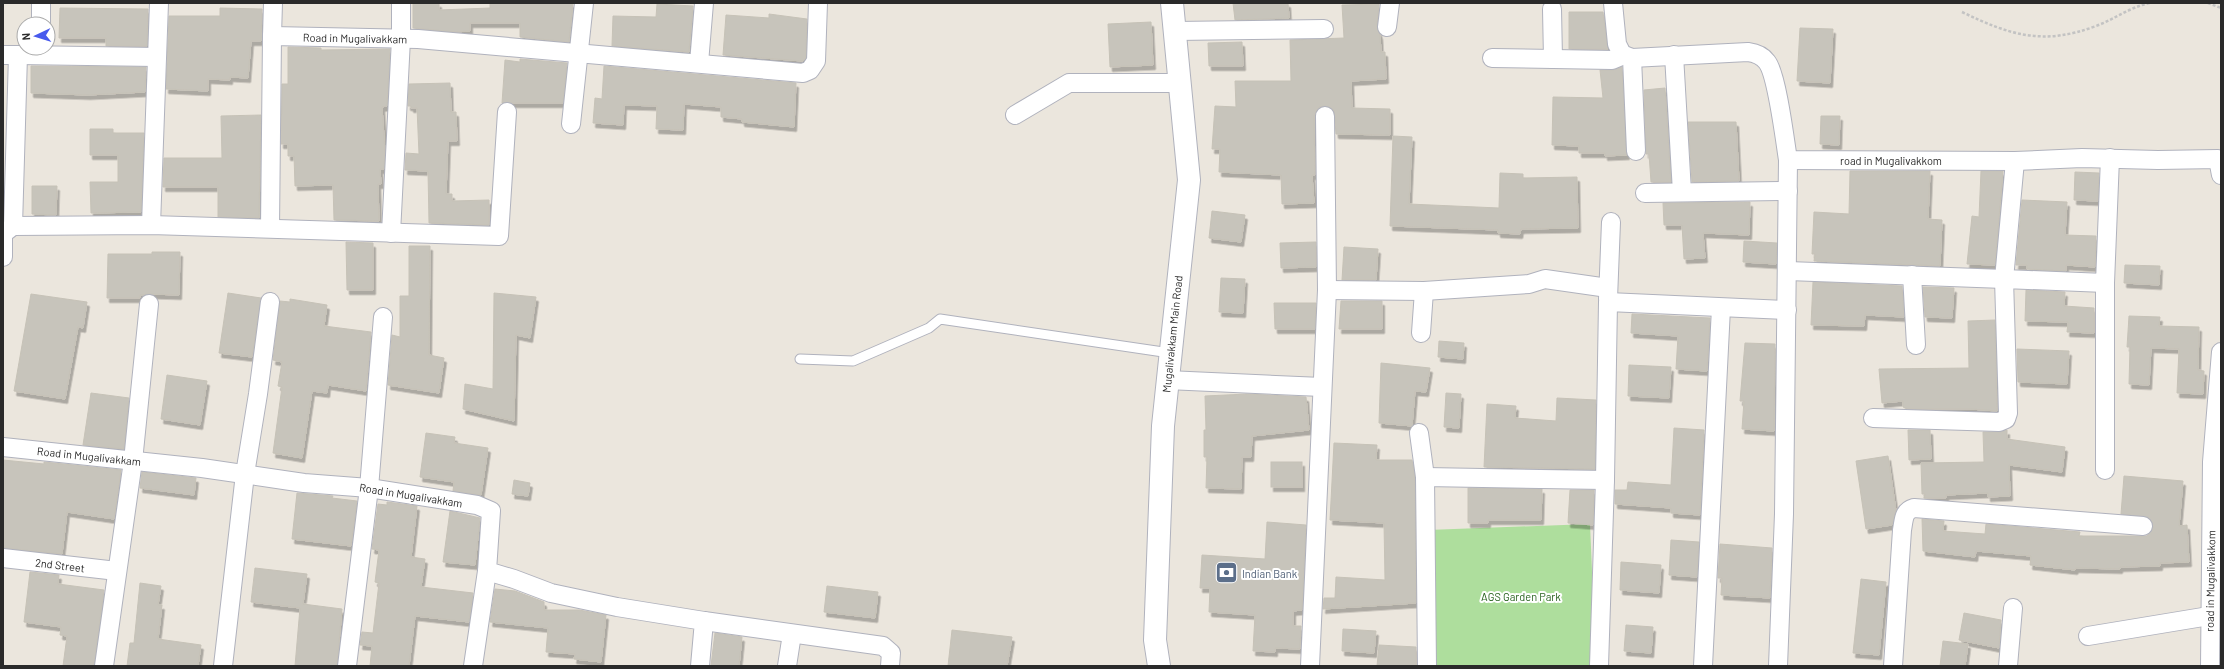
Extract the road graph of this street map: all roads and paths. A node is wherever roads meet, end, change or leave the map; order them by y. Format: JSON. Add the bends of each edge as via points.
{"nodes":[{"id":1,"x":41,"y":3,"type":"edge"},
{"id":2,"x":159,"y":3,"type":"edge"},
{"id":3,"x":273,"y":3,"type":"edge"},
{"id":4,"x":401,"y":3,"type":"edge"},
{"id":5,"x":584,"y":3,"type":"edge"},
{"id":6,"x":704,"y":3,"type":"edge"},
{"id":7,"x":818,"y":3,"type":"edge"},
{"id":8,"x":1172,"y":3,"type":"edge"},
{"id":9,"x":1390,"y":3,"type":"edge"},
{"id":10,"x":1613,"y":3,"type":"edge"},
{"id":11,"x":2150,"y":3,"type":"edge"},
{"id":12,"x":2208,"y":3,"type":"edge"},
{"id":13,"x":2221,"y":8,"type":"edge"},
{"id":14,"x":1552,"y":9,"type":"dead end"},
{"id":15,"x":1962,"y":12,"type":"dead end"},
{"id":16,"x":41,"y":16,"type":"edge"},
{"id":17,"x":1387,"y":27,"type":"dead end"},
{"id":18,"x":1324,"y":29,"type":"dead end"},
{"id":19,"x":1175,"y":31,"type":"junction"},
{"id":20,"x":272,"y":36,"type":"junction"},
{"id":21,"x":401,"y":39,"type":"junction"},
{"id":22,"x":56,"y":52,"type":"edge"},
{"id":23,"x":579,"y":54,"type":"junction"},
{"id":24,"x":10,"y":55,"type":"edge"},
{"id":25,"x":1674,"y":55,"type":"junction"},
{"id":26,"x":1628,"y":56,"type":"junction"},
{"id":27,"x":156,"y":57,"type":"junction"},
{"id":28,"x":1492,"y":58,"type":"dead end"},
{"id":29,"x":1553,"y":59,"type":"junction"},
{"id":30,"x":699,"y":63,"type":"junction"},
{"id":31,"x":1180,"y":83,"type":"junction"},
{"id":32,"x":507,"y":112,"type":"dead end"},
{"id":33,"x":1015,"y":115,"type":"dead end"},
{"id":34,"x":1325,"y":116,"type":"dead end"},
{"id":35,"x":571,"y":124,"type":"dead end"},
{"id":36,"x":1636,"y":151,"type":"dead end"},
{"id":37,"x":2110,"y":158,"type":"junction"},
{"id":38,"x":1788,"y":160,"type":"junction"},
{"id":39,"x":2015,"y":161,"type":"junction"},
{"id":40,"x":2220,"y":164,"type":"edge"},
{"id":41,"x":1788,"y":191,"type":"junction"},
{"id":42,"x":1682,"y":192,"type":"junction"},
{"id":43,"x":1645,"y":193,"type":"dead end"},
{"id":44,"x":1610,"y":222,"type":"dead end"},
{"id":45,"x":151,"y":225,"type":"junction"},
{"id":46,"x":270,"y":228,"type":"junction"},
{"id":47,"x":6,"y":233,"type":"edge"},
{"id":48,"x":390,"y":233,"type":"junction"},
{"id":49,"x":3,"y":257,"type":"edge"},
{"id":50,"x":1788,"y":271,"type":"junction"},
{"id":51,"x":1912,"y":275,"type":"junction"},
{"id":52,"x":2004,"y":279,"type":"junction"},
{"id":53,"x":2106,"y":283,"type":"junction"},
{"id":54,"x":1327,"y":290,"type":"junction"},
{"id":55,"x":1424,"y":291,"type":"junction"},
{"id":56,"x":1608,"y":295,"type":"junction"},
{"id":57,"x":270,"y":302,"type":"dead end"},
{"id":58,"x":149,"y":304,"type":"dead end"},
{"id":59,"x":1721,"y":308,"type":"junction"},
{"id":60,"x":1787,"y":310,"type":"junction"},
{"id":61,"x":383,"y":317,"type":"dead end"},
{"id":62,"x":1421,"y":333,"type":"dead end"},
{"id":63,"x":1916,"y":345,"type":"dead end"},
{"id":64,"x":2221,"y":352,"type":"edge"},
{"id":65,"x":1170,"y":353,"type":"junction"},
{"id":66,"x":800,"y":359,"type":"dead end"},
{"id":67,"x":1167,"y":380,"type":"junction"},
{"id":68,"x":1322,"y":386,"type":"junction"},
{"id":69,"x":1873,"y":418,"type":"dead end"},
{"id":70,"x":1419,"y":433,"type":"dead end"},
{"id":71,"x":3,"y":447,"type":"edge"},
{"id":72,"x":133,"y":461,"type":"junction"},
{"id":73,"x":2106,"y":470,"type":"dead end"},
{"id":74,"x":245,"y":474,"type":"junction"},
{"id":75,"x":1425,"y":477,"type":"junction"},
{"id":76,"x":1605,"y":480,"type":"junction"},
{"id":77,"x":369,"y":488,"type":"junction"},
{"id":78,"x":2143,"y":526,"type":"dead end"},
{"id":79,"x":3,"y":558,"type":"edge"},
{"id":80,"x":117,"y":571,"type":"junction"},
{"id":81,"x":487,"y":571,"type":"junction"},
{"id":82,"x":2014,"y":608,"type":"dead end"},
{"id":83,"x":2209,"y":616,"type":"junction"},
{"id":84,"x":704,"y":621,"type":"junction"},
{"id":85,"x":792,"y":634,"type":"junction"},
{"id":86,"x":2088,"y":636,"type":"dead end"},
{"id":87,"x":104,"y":666,"type":"edge"},
{"id":88,"x":223,"y":666,"type":"edge"},
{"id":89,"x":347,"y":666,"type":"edge"},
{"id":90,"x":473,"y":666,"type":"edge"},
{"id":91,"x":700,"y":666,"type":"edge"},
{"id":92,"x":787,"y":666,"type":"edge"},
{"id":93,"x":890,"y":666,"type":"edge"},
{"id":94,"x":1159,"y":666,"type":"edge"},
{"id":95,"x":1310,"y":666,"type":"edge"},
{"id":96,"x":1427,"y":666,"type":"edge"},
{"id":97,"x":1598,"y":666,"type":"edge"},
{"id":98,"x":1704,"y":666,"type":"edge"},
{"id":99,"x":1778,"y":666,"type":"edge"},
{"id":100,"x":1893,"y":666,"type":"edge"},
{"id":101,"x":2008,"y":666,"type":"edge"},
{"id":102,"x":2210,"y":666,"type":"edge"}],
"edges":[{"from":1,"to":16,"type":"street"},
{"from":2,"to":27,"type":"street"},
{"from":3,"to":20,"type":"street"},
{"from":4,"to":21,"type":"street"},
{"from":5,"to":23,"type":"street"},
{"from":6,"to":30,"type":"street"},
{"from":7,"to":30,"type":"street","name":"Road in Mugalivakkam","via":[[816,61],[810,70],[803,73]]},
{"from":8,"to":19,"type":"street","name":"Mugalivakkam Main Road"},
{"from":9,"to":17,"type":"street"},
{"from":10,"to":26,"type":"street","via":[[1617,44],[1619,50]]},
{"from":11,"to":15,"type":"path","via":[[2121,13],[2097,26],[2060,35],[2037,37],[1996,28]]},
{"from":12,"to":13,"type":"path"},
{"from":14,"to":29,"type":"street"},
{"from":18,"to":19,"type":"street"},
{"from":19,"to":31,"type":"street","name":"Mugalivakkam Main Road"},
{"from":20,"to":21,"type":"street","name":"Road in Mugalivakkam"},
{"from":20,"to":46,"type":"street"},
{"from":21,"to":23,"type":"street","name":"Road in Mugalivakkam"},
{"from":21,"to":48,"type":"street"},
{"from":22,"to":27,"type":"street"},
{"from":23,"to":30,"type":"street","name":"Road in Mugalivakkam"},
{"from":23,"to":35,"type":"street"},
{"from":24,"to":47,"type":"street"},
{"from":25,"to":26,"type":"street"},
{"from":25,"to":38,"type":"street","via":[[1748,52],[1764,58],[1772,73]]},
{"from":25,"to":42,"type":"street"},
{"from":26,"to":29,"type":"street","via":[[1612,60]]},
{"from":26,"to":36,"type":"street"},
{"from":27,"to":45,"type":"street"},
{"from":28,"to":29,"type":"street"},
{"from":31,"to":33,"type":"street","via":[[1069,83]]},
{"from":31,"to":65,"type":"street","name":"Mugalivakkam Main Road","via":[[1189,180]]},
{"from":32,"to":48,"type":"street","via":[[499,236]]},
{"from":34,"to":54,"type":"street"},
{"from":37,"to":39,"type":"street","name":"road in Mugalivakkom"},
{"from":37,"to":40,"type":"street","name":"road in Mugalivakkom"},
{"from":37,"to":53,"type":"street"},
{"from":38,"to":39,"type":"street","name":"road in Mugalivakkom"},
{"from":38,"to":41,"type":"street"},
{"from":39,"to":52,"type":"street"},
{"from":41,"to":42,"type":"street"},
{"from":41,"to":50,"type":"street"},
{"from":42,"to":43,"type":"street"},
{"from":44,"to":56,"type":"street"},
{"from":45,"to":46,"type":"street"},
{"from":45,"to":47,"type":"street"},
{"from":46,"to":48,"type":"street"},
{"from":47,"to":49,"type":"street"},
{"from":50,"to":51,"type":"street"},
{"from":50,"to":60,"type":"street"},
{"from":51,"to":52,"type":"street"},
{"from":51,"to":63,"type":"street"},
{"from":52,"to":53,"type":"street"},
{"from":52,"to":69,"type":"street","via":[[2008,413],[2006,419],[1999,422]]},
{"from":53,"to":73,"type":"street"},
{"from":54,"to":55,"type":"street"},
{"from":54,"to":68,"type":"street"},
{"from":55,"to":56,"type":"street","via":[[1529,284],[1545,279]]},
{"from":55,"to":62,"type":"street"},
{"from":56,"to":59,"type":"street"},
{"from":56,"to":76,"type":"street"},
{"from":57,"to":74,"type":"street"},
{"from":58,"to":72,"type":"street"},
{"from":59,"to":60,"type":"street"},
{"from":59,"to":98,"type":"street"},
{"from":60,"to":99,"type":"street","via":[[1784,514]]},
{"from":61,"to":77,"type":"street"},
{"from":64,"to":83,"type":"street","name":"road in Mugalivakkom","via":[[2212,462]]},
{"from":65,"to":66,"type":"lane","via":[[940,319],[929,328],[853,361]]},
{"from":65,"to":67,"type":"street","name":"Mugalivakkam Main Road"},
{"from":67,"to":68,"type":"street"},
{"from":67,"to":94,"type":"street","name":"Mugalivakkam Main Road","via":[[1154,640]]},
{"from":68,"to":95,"type":"street"},
{"from":70,"to":75,"type":"street"},
{"from":71,"to":72,"type":"street","name":"Road in Mugalivakkam"},
{"from":72,"to":74,"type":"street","name":"Road in Mugalivakkam"},
{"from":72,"to":80,"type":"street"},
{"from":74,"to":77,"type":"street","name":"Road in Mugalivakkam"},
{"from":74,"to":88,"type":"street"},
{"from":75,"to":76,"type":"street"},
{"from":75,"to":96,"type":"street"},
{"from":76,"to":97,"type":"street"},
{"from":77,"to":81,"type":"street","name":"Road in Mugalivakkam","via":[[478,505],[491,512]]},
{"from":77,"to":89,"type":"street"},
{"from":78,"to":100,"type":"street","via":[[1910,509],[1904,517],[1902,530]]},
{"from":79,"to":80,"type":"street","name":"2nd Street"},
{"from":80,"to":87,"type":"street"},
{"from":81,"to":84,"type":"street","via":[[551,593]]},
{"from":81,"to":90,"type":"street"},
{"from":82,"to":101,"type":"street"},
{"from":83,"to":86,"type":"street"},
{"from":83,"to":102,"type":"street","name":"road in Mugalivakkom"},
{"from":84,"to":85,"type":"street"},
{"from":84,"to":91,"type":"street"},
{"from":85,"to":92,"type":"street"},
{"from":85,"to":93,"type":"street","via":[[883,646],[891,653]]}]}
